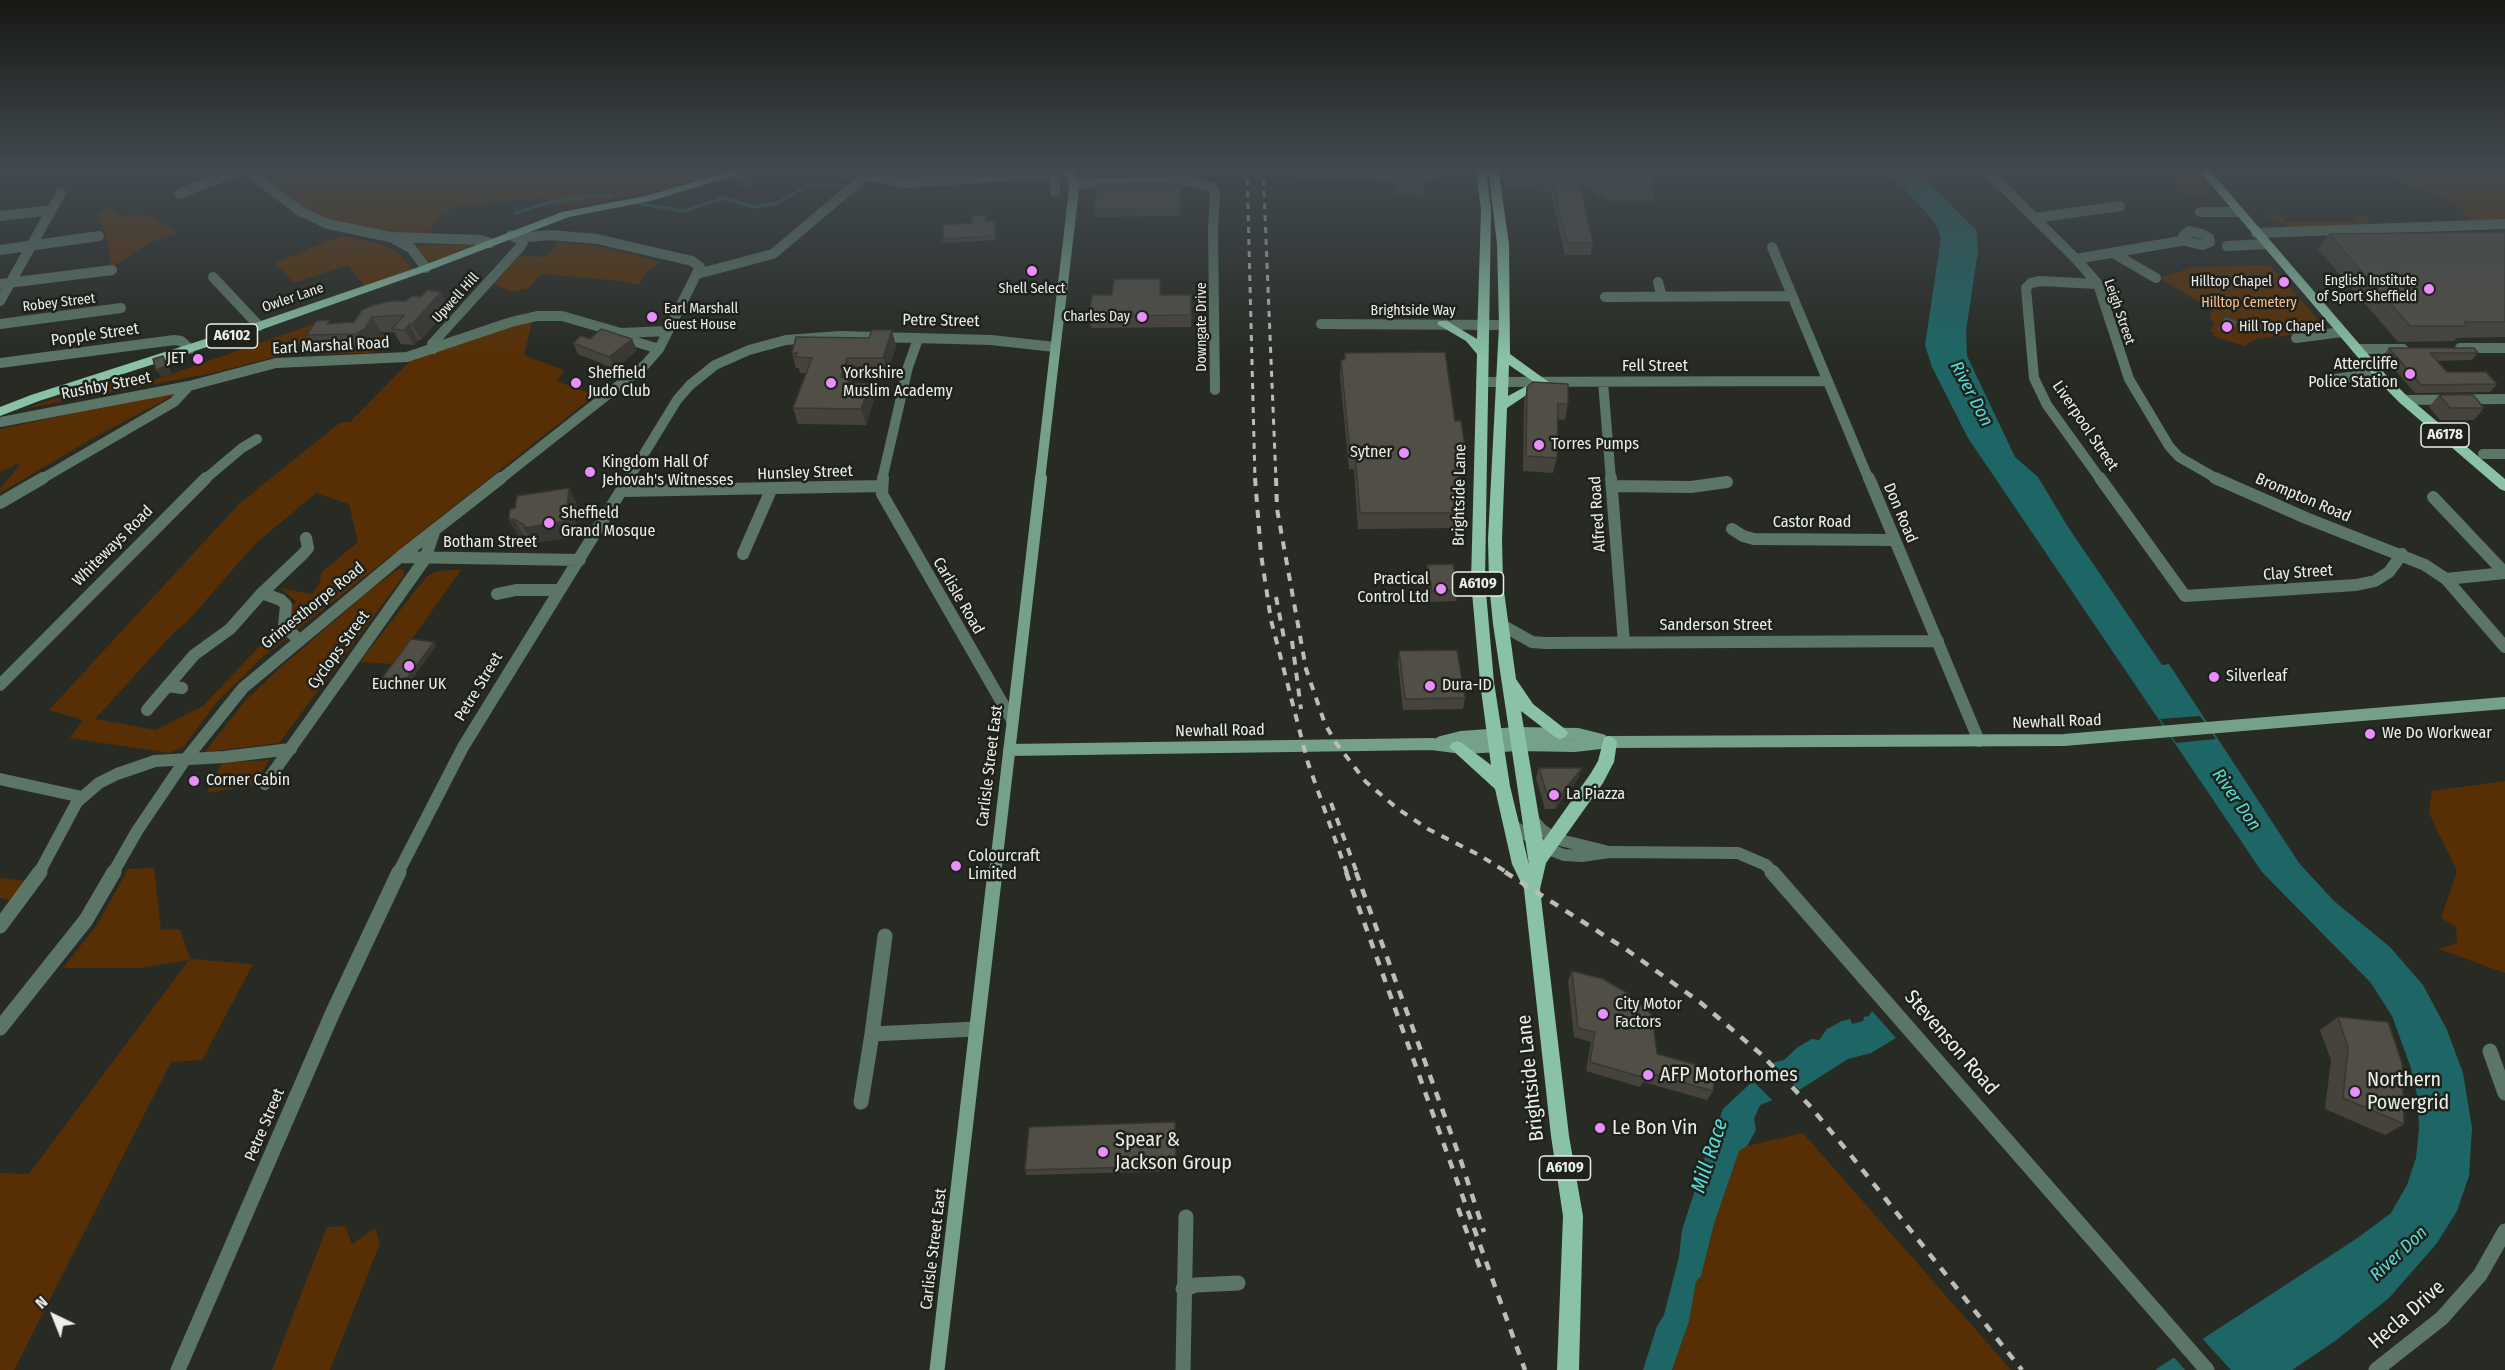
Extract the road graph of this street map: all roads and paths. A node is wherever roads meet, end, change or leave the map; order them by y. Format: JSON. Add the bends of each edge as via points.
{"nodes":[{"id":1,"x":40,"y":231,"type":"edge"},
{"id":2,"x":361,"y":231,"type":"edge"},
{"id":3,"x":529,"y":231,"type":"edge"},
{"id":4,"x":542,"y":231,"type":"edge"},
{"id":5,"x":800,"y":231,"type":"edge"},
{"id":6,"x":1068,"y":231,"type":"edge"},
{"id":7,"x":1213,"y":231,"type":"edge"},
{"id":8,"x":1486,"y":231,"type":"edge"},
{"id":9,"x":1501,"y":231,"type":"edge"},
{"id":10,"x":2048,"y":231,"type":"edge"},
{"id":11,"x":2313,"y":231,"type":"edge"},
{"id":12,"x":2256,"y":233,"type":"joint"},
{"id":13,"x":551,"y":235,"type":"junction"},
{"id":14,"x":99,"y":236,"type":"dead end"},
{"id":15,"x":390,"y":237,"type":"junction"},
{"id":16,"x":421,"y":238,"type":"junction"},
{"id":17,"x":517,"y":240,"type":"junction"},
{"id":18,"x":2186,"y":240,"type":"dead end"},
{"id":19,"x":490,"y":243,"type":"junction"},
{"id":20,"x":2266,"y":244,"type":"junction"},
{"id":21,"x":32,"y":246,"type":"junction"},
{"id":22,"x":2227,"y":246,"type":"dead end"},
{"id":23,"x":1772,"y":247,"type":"dead end"},
{"id":24,"x":411,"y":248,"type":"junction"},
{"id":25,"x":0,"y":249,"type":"edge"},
{"id":26,"x":2114,"y":253,"type":"junction"},
{"id":27,"x":2076,"y":259,"type":"junction"},
{"id":28,"x":426,"y":268,"type":"junction"},
{"id":29,"x":698,"y":269,"type":"junction"},
{"id":30,"x":112,"y":270,"type":"dead end"},
{"id":31,"x":213,"y":277,"type":"dead end"},
{"id":32,"x":2156,"y":278,"type":"dead end"},
{"id":33,"x":11,"y":282,"type":"junction"},
{"id":34,"x":1658,"y":282,"type":"dead end"},
{"id":35,"x":0,"y":284,"type":"edge"},
{"id":36,"x":2098,"y":284,"type":"junction"},
{"id":37,"x":1792,"y":296,"type":"junction"},
{"id":38,"x":1605,"y":297,"type":"dead end"},
{"id":39,"x":1662,"y":297,"type":"junction"},
{"id":40,"x":0,"y":301,"type":"edge"},
{"id":41,"x":121,"y":308,"type":"dead end"},
{"id":42,"x":0,"y":324,"type":"edge"},
{"id":43,"x":1321,"y":324,"type":"dead end"},
{"id":44,"x":1443,"y":324,"type":"junction"},
{"id":45,"x":1484,"y":324,"type":"junction"},
{"id":46,"x":1506,"y":325,"type":"junction"},
{"id":47,"x":258,"y":327,"type":"junction"},
{"id":48,"x":668,"y":331,"type":"junction"},
{"id":49,"x":2342,"y":332,"type":"junction"},
{"id":50,"x":621,"y":333,"type":"junction"},
{"id":51,"x":2296,"y":338,"type":"dead end"},
{"id":52,"x":918,"y":339,"type":"junction"},
{"id":53,"x":1055,"y":348,"type":"junction"},
{"id":54,"x":2410,"y":348,"type":"edge"},
{"id":55,"x":2444,"y":348,"type":"edge"},
{"id":56,"x":2505,"y":348,"type":"edge"},
{"id":57,"x":190,"y":349,"type":"junction"},
{"id":58,"x":433,"y":349,"type":"junction"},
{"id":59,"x":659,"y":349,"type":"junction"},
{"id":60,"x":2357,"y":349,"type":"junction"},
{"id":61,"x":1483,"y":354,"type":"junction"},
{"id":62,"x":1505,"y":356,"type":"junction"},
{"id":63,"x":0,"y":363,"type":"edge"},
{"id":64,"x":2378,"y":374,"type":"junction"},
{"id":65,"x":2335,"y":379,"type":"dead end"},
{"id":66,"x":1828,"y":381,"type":"junction"},
{"id":67,"x":1481,"y":382,"type":"junction"},
{"id":68,"x":1504,"y":382,"type":"junction"},
{"id":69,"x":1603,"y":382,"type":"junction"},
{"id":70,"x":1544,"y":383,"type":"junction"},
{"id":71,"x":189,"y":386,"type":"junction"},
{"id":72,"x":1215,"y":390,"type":"dead end"},
{"id":73,"x":35,"y":398,"type":"junction"},
{"id":74,"x":2505,"y":399,"type":"edge"},
{"id":75,"x":2404,"y":400,"type":"junction"},
{"id":76,"x":0,"y":405,"type":"edge"},
{"id":77,"x":1503,"y":405,"type":"junction"},
{"id":78,"x":0,"y":413,"type":"edge"},
{"id":79,"x":29,"y":416,"type":"junction"},
{"id":80,"x":0,"y":422,"type":"edge"},
{"id":81,"x":257,"y":439,"type":"dead end"},
{"id":82,"x":2483,"y":454,"type":"dead end"},
{"id":83,"x":2505,"y":454,"type":"edge"},
{"id":84,"x":2194,"y":467,"type":"joint"},
{"id":85,"x":2485,"y":469,"type":"junction"},
{"id":86,"x":2505,"y":480,"type":"edge"},
{"id":87,"x":1727,"y":482,"type":"dead end"},
{"id":88,"x":881,"y":486,"type":"junction"},
{"id":89,"x":1613,"y":486,"type":"junction"},
{"id":90,"x":2505,"y":486,"type":"edge"},
{"id":91,"x":771,"y":490,"type":"junction"},
{"id":92,"x":622,"y":491,"type":"junction"},
{"id":93,"x":2433,"y":497,"type":"dead end"},
{"id":94,"x":0,"y":502,"type":"edge"},
{"id":95,"x":1732,"y":529,"type":"dead end"},
{"id":96,"x":434,"y":532,"type":"junction"},
{"id":97,"x":306,"y":538,"type":"dead end"},
{"id":98,"x":1895,"y":540,"type":"junction"},
{"id":99,"x":743,"y":554,"type":"dead end"},
{"id":100,"x":2402,"y":554,"type":"junction"},
{"id":101,"x":400,"y":557,"type":"junction"},
{"id":102,"x":425,"y":560,"type":"junction"},
{"id":103,"x":580,"y":560,"type":"junction"},
{"id":104,"x":2505,"y":573,"type":"edge"},
{"id":105,"x":2446,"y":579,"type":"junction"},
{"id":106,"x":560,"y":590,"type":"junction"},
{"id":107,"x":262,"y":593,"type":"junction"},
{"id":108,"x":497,"y":594,"type":"dead end"},
{"id":109,"x":2185,"y":596,"type":"joint"},
{"id":110,"x":1500,"y":624,"type":"junction"},
{"id":111,"x":299,"y":640,"type":"junction"},
{"id":112,"x":1938,"y":641,"type":"junction"},
{"id":113,"x":1624,"y":643,"type":"junction"},
{"id":114,"x":2505,"y":647,"type":"edge"},
{"id":115,"x":1509,"y":681,"type":"junction"},
{"id":116,"x":0,"y":685,"type":"edge"},
{"id":117,"x":167,"y":686,"type":"junction"},
{"id":118,"x":182,"y":688,"type":"dead end"},
{"id":119,"x":2505,"y":703,"type":"edge"},
{"id":120,"x":147,"y":710,"type":"dead end"},
{"id":121,"x":1012,"y":720,"type":"junction"},
{"id":122,"x":1560,"y":733,"type":"junction"},
{"id":123,"x":1518,"y":739,"type":"junction"},
{"id":124,"x":1496,"y":741,"type":"junction"},
{"id":125,"x":1979,"y":741,"type":"junction"},
{"id":126,"x":1609,"y":742,"type":"junction"},
{"id":127,"x":1432,"y":744,"type":"junction"},
{"id":128,"x":1457,"y":747,"type":"junction"},
{"id":129,"x":291,"y":749,"type":"junction"},
{"id":130,"x":1009,"y":750,"type":"junction"},
{"id":131,"x":184,"y":760,"type":"junction"},
{"id":132,"x":0,"y":779,"type":"edge"},
{"id":133,"x":265,"y":784,"type":"dead end"},
{"id":134,"x":1502,"y":786,"type":"junction"},
{"id":135,"x":82,"y":797,"type":"junction"},
{"id":136,"x":1512,"y":825,"type":"junction"},
{"id":137,"x":1544,"y":848,"type":"junction"},
{"id":138,"x":1532,"y":889,"type":"junction"},
{"id":139,"x":0,"y":926,"type":"edge"},
{"id":140,"x":885,"y":936,"type":"dead end"},
{"id":141,"x":0,"y":1028,"type":"edge"},
{"id":142,"x":976,"y":1029,"type":"junction"},
{"id":143,"x":872,"y":1034,"type":"junction"},
{"id":144,"x":2490,"y":1051,"type":"dead end"},
{"id":145,"x":2505,"y":1093,"type":"edge"},
{"id":146,"x":861,"y":1102,"type":"dead end"},
{"id":147,"x":1186,"y":1217,"type":"dead end"},
{"id":148,"x":2505,"y":1231,"type":"edge"},
{"id":149,"x":1238,"y":1283,"type":"dead end"},
{"id":150,"x":1183,"y":1289,"type":"junction"},
{"id":151,"x":178,"y":1370,"type":"edge"},
{"id":152,"x":937,"y":1370,"type":"edge"},
{"id":153,"x":1183,"y":1370,"type":"edge"},
{"id":154,"x":1568,"y":1370,"type":"edge"},
{"id":155,"x":2207,"y":1370,"type":"edge"},
{"id":156,"x":2376,"y":1370,"type":"edge"}],
"edges":[{"from":1,"to":21,"type":"street"},
{"from":2,"to":15,"type":"street"},
{"from":3,"to":17,"type":"main road","number":"A6102"},
{"from":4,"to":13,"type":"street"},
{"from":5,"to":29,"type":"street","via":[[773,254]]},
{"from":6,"to":53,"type":"main road","name":"Carlisle Street East"},
{"from":7,"to":72,"type":"street","name":"Downgate Drive"},
{"from":8,"to":45,"type":"main road","name":"Brightside Lane","number":"A6109"},
{"from":9,"to":46,"type":"main road","name":"Brightside Lane","number":"A6109"},
{"from":10,"to":27,"type":"street"},
{"from":11,"to":12,"type":"street"},
{"from":12,"to":20,"type":"main road","number":"A6178"},
{"from":13,"to":17,"type":"street"},
{"from":13,"to":29,"type":"street","via":[[608,241],[692,261]]},
{"from":14,"to":21,"type":"street"},
{"from":15,"to":16,"type":"street"},
{"from":15,"to":24,"type":"street"},
{"from":16,"to":19,"type":"street"},
{"from":16,"to":24,"type":"street"},
{"from":17,"to":19,"type":"main road","number":"A6102"},
{"from":17,"to":58,"type":"street","name":"Upwell Hill","via":[[432,344]]},
{"from":18,"to":26,"type":"street","name":"Leigh Street"},
{"from":19,"to":28,"type":"main road","name":"Owler Lane","number":"A6102"},
{"from":20,"to":22,"type":"street"},
{"from":20,"to":49,"type":"main road","number":"A6178"},
{"from":21,"to":25,"type":"street"},
{"from":21,"to":33,"type":"street"},
{"from":23,"to":37,"type":"street","name":"Don Road"},
{"from":24,"to":28,"type":"street"},
{"from":26,"to":27,"type":"street","name":"Leigh Street"},
{"from":26,"to":32,"type":"street"},
{"from":27,"to":36,"type":"street","name":"Leigh Street"},
{"from":28,"to":47,"type":"main road","name":"Owler Lane","number":"A6102"},
{"from":29,"to":48,"type":"street","name":"Grimesthorpe Road"},
{"from":30,"to":33,"type":"street"},
{"from":31,"to":47,"type":"street"},
{"from":33,"to":35,"type":"street"},
{"from":33,"to":40,"type":"street"},
{"from":34,"to":39,"type":"street"},
{"from":36,"to":84,"type":"street","name":"Leigh Street","via":[[2129,380],[2169,446]]},
{"from":36,"to":109,"type":"street","name":"Liverpool Street","via":[[2040,281],[2026,288],[2034,378],[2047,405]]},
{"from":37,"to":39,"type":"street"},
{"from":37,"to":66,"type":"street","name":"Don Road"},
{"from":38,"to":39,"type":"street"},
{"from":41,"to":42,"type":"street","name":"Robey Street"},
{"from":43,"to":44,"type":"street","name":"Brightside Way"},
{"from":44,"to":45,"type":"street","name":"Brightside Way"},
{"from":44,"to":61,"type":"main road","via":[[1470,338]]},
{"from":45,"to":46,"type":"street","name":"Brightside Way"},
{"from":45,"to":61,"type":"main road","name":"Brightside Lane","number":"A6109"},
{"from":46,"to":62,"type":"main road","name":"Brightside Lane","number":"A6109"},
{"from":47,"to":57,"type":"main road","name":"Owler Lane","number":"A6102"},
{"from":48,"to":50,"type":"street","name":"Earl Marshal Road"},
{"from":48,"to":59,"type":"street","name":"Grimesthorpe Road"},
{"from":49,"to":51,"type":"street"},
{"from":49,"to":60,"type":"main road","number":"A6178"},
{"from":50,"to":58,"type":"street","name":"Earl Marshal Road","via":[[562,316],[537,316]]},
{"from":50,"to":59,"type":"street","name":"Earl Marshal Road"},
{"from":52,"to":53,"type":"street","name":"Petre Street","via":[[991,340]]},
{"from":52,"to":88,"type":"street"},
{"from":52,"to":92,"type":"street","name":"Petre Street","via":[[808,338],[768,345],[729,358],[703,375],[677,400]]},
{"from":53,"to":121,"type":"main road","name":"Carlisle Street East"},
{"from":54,"to":60,"type":"street"},
{"from":55,"to":56,"type":"street"},
{"from":57,"to":63,"type":"street","name":"Popple Street","via":[[182,341],[174,340]]},
{"from":57,"to":73,"type":"main road","name":"Owler Lane","number":"A6102"},
{"from":58,"to":71,"type":"street","name":"Earl Marshal Road","via":[[398,358],[276,363]]},
{"from":59,"to":96,"type":"street","name":"Grimesthorpe Road","via":[[645,365]]},
{"from":60,"to":64,"type":"main road","number":"A6178"},
{"from":61,"to":67,"type":"main road","name":"Brightside Lane","number":"A6109"},
{"from":62,"to":68,"type":"main road","name":"Brightside Lane","number":"A6109"},
{"from":62,"to":70,"type":"main road"},
{"from":64,"to":65,"type":"street"},
{"from":64,"to":75,"type":"main road","number":"A6178"},
{"from":66,"to":69,"type":"street","name":"Fell Street"},
{"from":66,"to":98,"type":"street","name":"Don Road"},
{"from":67,"to":68,"type":"street","name":"Fell Street"},
{"from":67,"to":124,"type":"main road","name":"Brightside Lane","number":"A6109","via":[[1478,581]]},
{"from":68,"to":70,"type":"street","name":"Fell Street"},
{"from":68,"to":77,"type":"main road","name":"Brightside Lane","number":"A6109"},
{"from":69,"to":70,"type":"street","name":"Fell Street"},
{"from":69,"to":89,"type":"street","name":"Alfred Road"},
{"from":70,"to":77,"type":"main road","via":[[1517,394]]},
{"from":71,"to":79,"type":"street","name":"Rushby Street"},
{"from":71,"to":94,"type":"street","name":"Earl Marshal Road","via":[[174,402]]},
{"from":73,"to":76,"type":"main road","name":"Owler Lane","number":"A6102"},
{"from":73,"to":78,"type":"main road","name":"Owler Lane","number":"A6102"},
{"from":74,"to":75,"type":"street"},
{"from":75,"to":85,"type":"main road","number":"A6178"},
{"from":77,"to":110,"type":"main road","name":"Brightside Lane","number":"A6109","via":[[1495,539]]},
{"from":78,"to":79,"type":"street","name":"Rushby Street"},
{"from":79,"to":80,"type":"street","name":"Rushby Street"},
{"from":81,"to":116,"type":"street","name":"Whiteways Road","via":[[196,486]]},
{"from":82,"to":83,"type":"street"},
{"from":84,"to":100,"type":"street","name":"Brompton Road","via":[[2306,518]]},
{"from":85,"to":86,"type":"main road","number":"A6178"},
{"from":85,"to":90,"type":"main road","number":"A6178"},
{"from":87,"to":89,"type":"street","via":[[1691,487]]},
{"from":88,"to":91,"type":"street","name":"Hunsley Street"},
{"from":88,"to":121,"type":"street","name":"Carlisle Road","via":[[886,503]]},
{"from":89,"to":113,"type":"street","name":"Alfred Road"},
{"from":91,"to":92,"type":"street","name":"Hunsley Street"},
{"from":91,"to":99,"type":"street"},
{"from":92,"to":103,"type":"street","name":"Petre Street"},
{"from":93,"to":104,"type":"street"},
{"from":95,"to":98,"type":"street","name":"Castor Road","via":[[1754,539]]},
{"from":96,"to":101,"type":"street","name":"Grimesthorpe Road"},
{"from":96,"to":102,"type":"street","name":"Cyclops Street"},
{"from":97,"to":107,"type":"street","via":[[308,548]]},
{"from":98,"to":112,"type":"street","name":"Don Road"},
{"from":100,"to":105,"type":"street","name":"Brompton Road"},
{"from":100,"to":109,"type":"street","name":"Clay Street","via":[[2389,572],[2375,581],[2356,585]]},
{"from":101,"to":102,"type":"street","name":"Botham Street"},
{"from":101,"to":111,"type":"street","name":"Grimesthorpe Road"},
{"from":102,"to":103,"type":"street","name":"Botham Street"},
{"from":102,"to":129,"type":"street","name":"Cyclops Street"},
{"from":103,"to":106,"type":"street","name":"Petre Street"},
{"from":104,"to":105,"type":"street"},
{"from":105,"to":114,"type":"street","name":"Brompton Road"},
{"from":106,"to":108,"type":"street"},
{"from":106,"to":151,"type":"street","name":"Petre Street","via":[[463,747],[390,889]]},
{"from":107,"to":111,"type":"street","via":[[286,605],[284,626]]},
{"from":107,"to":117,"type":"street","via":[[230,628],[194,655]]},
{"from":110,"to":113,"type":"street","name":"Sanderson Street","via":[[1532,642]]},
{"from":110,"to":115,"type":"main road","name":"Brightside Lane","number":"A6109"},
{"from":111,"to":131,"type":"street","name":"Grimesthorpe Road","via":[[243,687]]},
{"from":112,"to":113,"type":"street","name":"Sanderson Street"},
{"from":112,"to":125,"type":"street","name":"Don Road"},
{"from":115,"to":122,"type":"main road","via":[[1528,708]]},
{"from":115,"to":123,"type":"main road","name":"Brightside Lane","number":"A6109"},
{"from":117,"to":118,"type":"street"},
{"from":117,"to":120,"type":"street"},
{"from":119,"to":125,"type":"main road","name":"Newhall Road","via":[[2082,739]]},
{"from":121,"to":130,"type":"main road","name":"Carlisle Street East"},
{"from":122,"to":123,"type":"main road","name":"Newhall Road"},
{"from":122,"to":126,"type":"main road","name":"Newhall Road"},
{"from":123,"to":124,"type":"main road","name":"Newhall Road"},
{"from":123,"to":126,"type":"main road","name":"Newhall Road","via":[[1574,746]]},
{"from":123,"to":137,"type":"main road","name":"Brightside Lane","number":"A6109","via":[[1532,819]]},
{"from":124,"to":127,"type":"main road","name":"Newhall Road","via":[[1461,737]]},
{"from":124,"to":128,"type":"main road","name":"Newhall Road"},
{"from":124,"to":134,"type":"main road","name":"Brightside Lane","number":"A6109"},
{"from":125,"to":126,"type":"main road","name":"Newhall Road"},
{"from":126,"to":137,"type":"main road","via":[[1606,762],[1597,778]]},
{"from":127,"to":128,"type":"main road","name":"Newhall Road"},
{"from":127,"to":130,"type":"main road","name":"Newhall Road"},
{"from":128,"to":134,"type":"main road"},
{"from":129,"to":131,"type":"street"},
{"from":129,"to":133,"type":"street","name":"Cyclops Street"},
{"from":130,"to":142,"type":"main road","name":"Carlisle Street East"},
{"from":131,"to":135,"type":"street","via":[[136,766],[99,783]]},
{"from":131,"to":141,"type":"street","name":"Grimesthorpe Road","via":[[86,920]]},
{"from":132,"to":135,"type":"street"},
{"from":134,"to":136,"type":"main road","name":"Brightside Lane","number":"A6109"},
{"from":135,"to":139,"type":"street","via":[[45,865]]},
{"from":136,"to":137,"type":"street","name":"Stevenson Road"},
{"from":136,"to":138,"type":"main road","name":"Brightside Lane","number":"A6109","via":[[1520,864]]},
{"from":137,"to":138,"type":"main road","name":"Brightside Lane","number":"A6109"},
{"from":137,"to":155,"type":"street","name":"Stevenson Road","via":[[1575,856],[1609,852],[1738,853],[1771,869]]},
{"from":138,"to":154,"type":"main road","name":"Brightside Lane","number":"A6109","via":[[1572,1216]]},
{"from":140,"to":143,"type":"street"},
{"from":142,"to":143,"type":"street"},
{"from":142,"to":152,"type":"main road","name":"Carlisle Street East"},
{"from":143,"to":146,"type":"street"},
{"from":144,"to":145,"type":"street"},
{"from":147,"to":150,"type":"street"},
{"from":148,"to":156,"type":"street","name":"Hecla Drive","via":[[2480,1275],[2442,1318]]},
{"from":149,"to":150,"type":"street"},
{"from":150,"to":153,"type":"street"}]}
